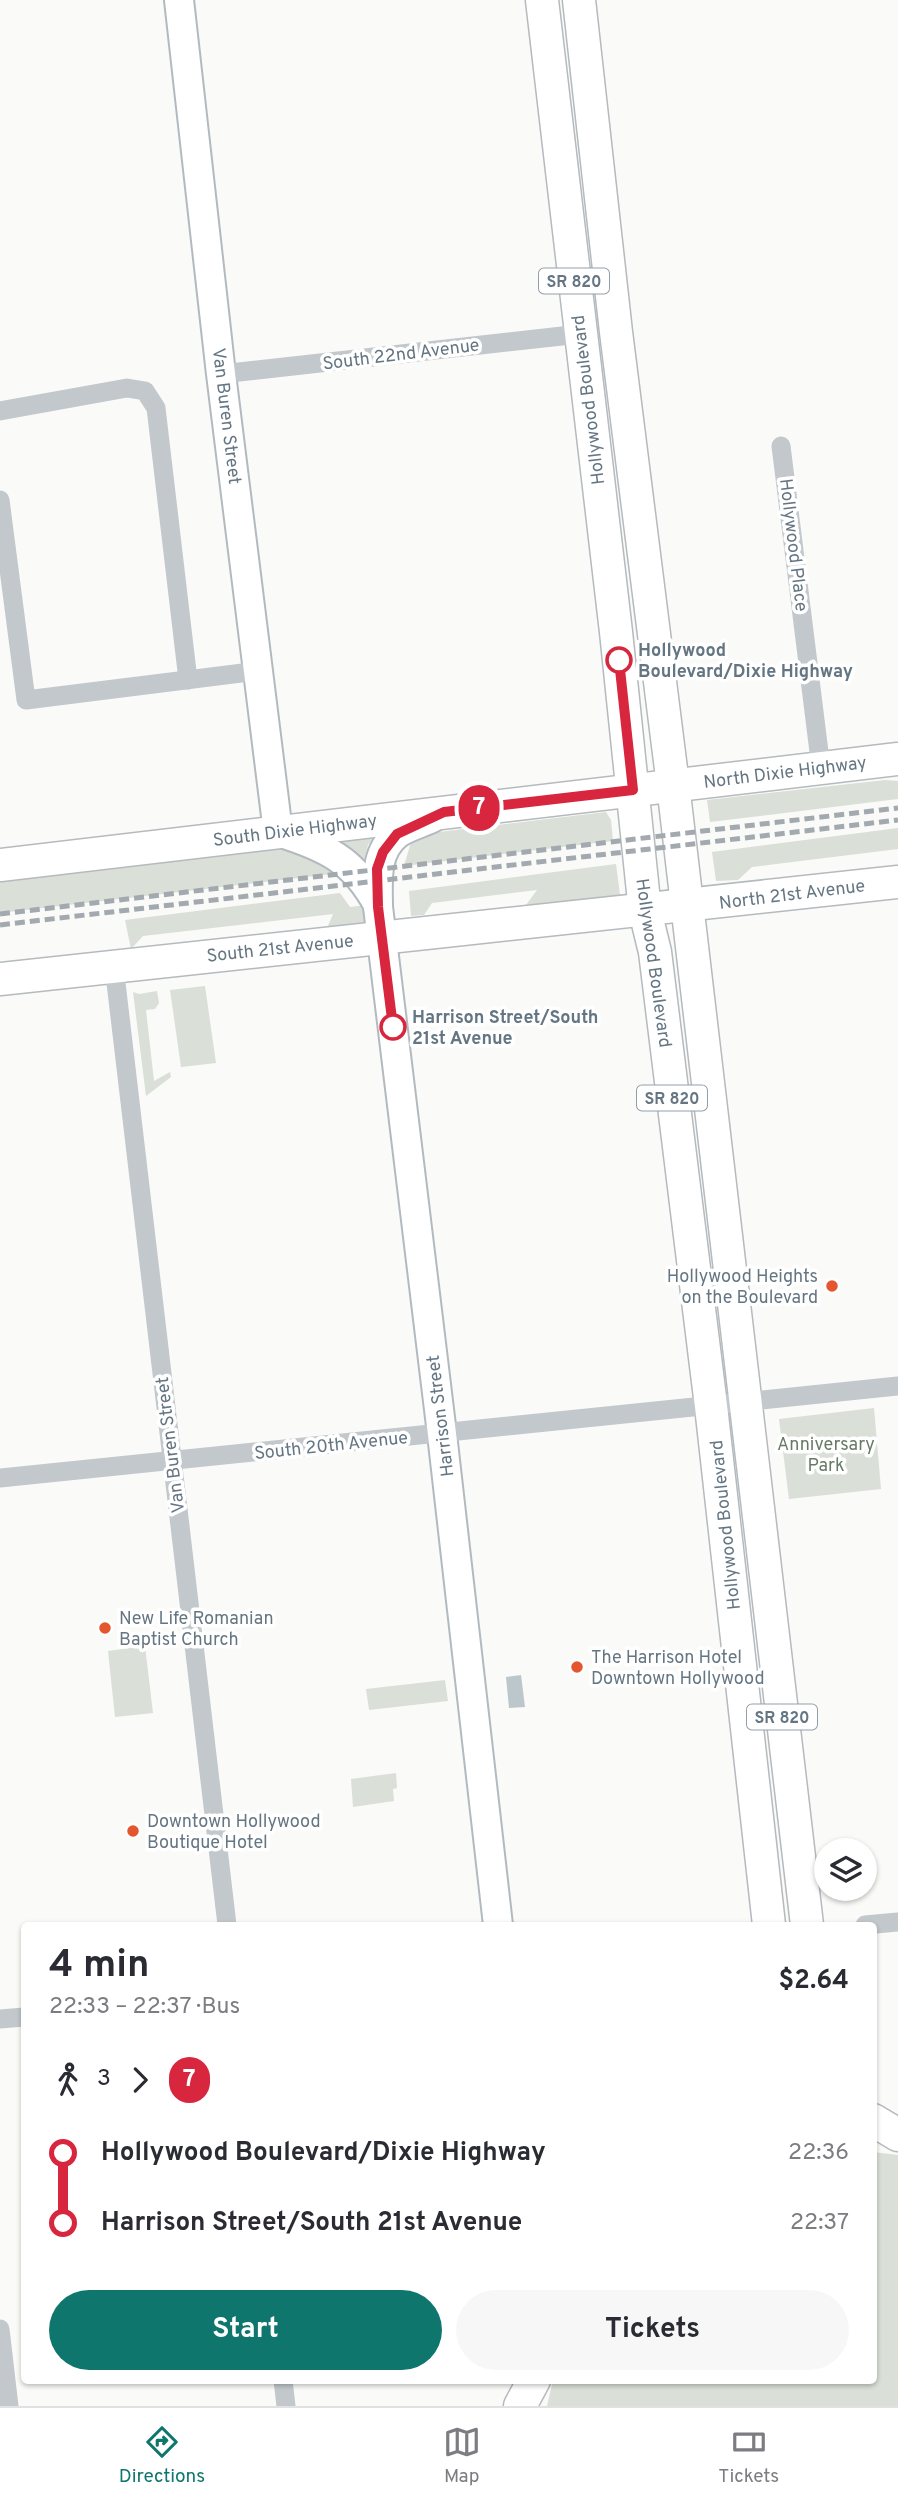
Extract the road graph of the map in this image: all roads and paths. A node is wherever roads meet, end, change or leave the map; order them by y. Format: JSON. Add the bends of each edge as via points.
{"nodes":[{"id":1,"x":179,"y":0,"type":"edge"},
{"id":2,"x":542,"y":0,"type":"edge"},
{"id":3,"x":579,"y":0,"type":"edge"},
{"id":4,"x":580,"y":334,"type":"junction"},
{"id":5,"x":221,"y":374,"type":"junction"},
{"id":6,"x":0,"y":411,"type":"edge"},
{"id":7,"x":781,"y":446,"type":"dead end"},
{"id":8,"x":0,"y":500,"type":"edge"},
{"id":9,"x":647,"y":588,"type":"junction"},
{"id":10,"x":612,"y":600,"type":"junction"},
{"id":11,"x":258,"y":671,"type":"junction"},
{"id":12,"x":188,"y":680,"type":"junction"},
{"id":13,"x":898,"y":760,"type":"edge"},
{"id":14,"x":821,"y":768,"type":"junction"},
{"id":15,"x":650,"y":788,"type":"junction"},
{"id":16,"x":444,"y":812,"type":"junction"},
{"id":17,"x":278,"y":832,"type":"junction"},
{"id":18,"x":0,"y":865,"type":"edge"},
{"id":19,"x":898,"y":882,"type":"edge"},
{"id":20,"x":686,"y":907,"type":"junction"},
{"id":21,"x":645,"y":911,"type":"junction"},
{"id":22,"x":380,"y":922,"type":"junction"},
{"id":23,"x":114,"y":966,"type":"junction"},
{"id":24,"x":0,"y":979,"type":"edge"},
{"id":25,"x":898,"y":1386,"type":"edge"},
{"id":26,"x":745,"y":1402,"type":"junction"},
{"id":27,"x":711,"y":1406,"type":"junction"},
{"id":28,"x":442,"y":1434,"type":"junction"},
{"id":29,"x":172,"y":1461,"type":"junction"},
{"id":30,"x":0,"y":1478,"type":"edge"},
{"id":31,"x":227,"y":1922,"type":"edge"},
{"id":32,"x":498,"y":1922,"type":"edge"},
{"id":33,"x":769,"y":1922,"type":"edge"},
{"id":34,"x":807,"y":1922,"type":"edge"},
{"id":35,"x":898,"y":1922,"type":"edge"},
{"id":36,"x":877,"y":1924,"type":"edge"},
{"id":37,"x":21,"y":2017,"type":"edge"},
{"id":38,"x":0,"y":2019,"type":"edge"},
{"id":39,"x":877,"y":2123,"type":"edge"},
{"id":40,"x":877,"y":2134,"type":"edge"},
{"id":41,"x":898,"y":2136,"type":"edge"},
{"id":42,"x":0,"y":2329,"type":"edge"},
{"id":43,"x":283,"y":2384,"type":"edge"},
{"id":44,"x":532,"y":2384,"type":"edge"},
{"id":45,"x":534,"y":2384,"type":"edge"},
{"id":46,"x":9,"y":2406,"type":"edge"},
{"id":47,"x":286,"y":2406,"type":"edge"},
{"id":48,"x":520,"y":2406,"type":"edge"},
{"id":49,"x":533,"y":2406,"type":"edge"}],
"edges":[{"from":1,"to":5,"type":"main road","name":"Van Buren Street"},
{"from":2,"to":4,"type":"main road","name":"Hollywood Boulevard","number":"SR 820"},
{"from":3,"to":9,"type":"main road","name":"Hollywood Boulevard","number":"SR 820"},
{"from":4,"to":5,"type":"street","name":"South 22nd Avenue"},
{"from":4,"to":10,"type":"main road","name":"Hollywood Boulevard","number":"SR 820"},
{"from":5,"to":11,"type":"main road","name":"Van Buren Street"},
{"from":6,"to":12,"type":"street","via":[[127,388],[145,391],[156,408]]},
{"from":7,"to":14,"type":"street","name":"Hollywood Place"},
{"from":8,"to":12,"type":"street","via":[[26,700]]},
{"from":9,"to":10,"type":"main road"},
{"from":9,"to":15,"type":"main road","name":"Hollywood Boulevard","number":"SR 820"},
{"from":10,"to":15,"type":"main road","name":"Hollywood Boulevard","number":"SR 820"},
{"from":11,"to":12,"type":"street"},
{"from":11,"to":17,"type":"main road","name":"Van Buren Street"},
{"from":13,"to":14,"type":"main road","name":"North Dixie Highway"},
{"from":14,"to":15,"type":"main road","name":"North Dixie Highway"},
{"from":15,"to":16,"type":"main road","name":"South Dixie Highway"},
{"from":15,"to":20,"type":"main road","name":"Hollywood Boulevard","number":"SR 820"},
{"from":15,"to":21,"type":"main road","name":"Hollywood Boulevard","number":"SR 820"},
{"from":16,"to":17,"type":"main road","name":"South Dixie Highway"},
{"from":16,"to":22,"type":"main road","name":"Harrison Street","via":[[397,834],[383,852],[377,869]]},
{"from":17,"to":18,"type":"main road","name":"South Dixie Highway"},
{"from":17,"to":22,"type":"main road","name":"Harrison Street","via":[[335,856],[365,882]]},
{"from":19,"to":20,"type":"main road","name":"North 21st Avenue"},
{"from":20,"to":21,"type":"main road","name":"South 21st Avenue"},
{"from":20,"to":26,"type":"main road","name":"Hollywood Boulevard","number":"SR 820"},
{"from":21,"to":22,"type":"main road","name":"South 21st Avenue"},
{"from":21,"to":27,"type":"main road","name":"Hollywood Boulevard","number":"SR 820","via":[[655,952]]},
{"from":22,"to":23,"type":"main road","name":"South 21st Avenue"},
{"from":22,"to":28,"type":"main road","name":"Harrison Street"},
{"from":23,"to":24,"type":"main road","name":"South 21st Avenue"},
{"from":23,"to":29,"type":"street","name":"Van Buren Street"},
{"from":25,"to":26,"type":"street","name":"South 20th Avenue"},
{"from":26,"to":27,"type":"street","name":"South 20th Avenue"},
{"from":26,"to":34,"type":"main road","name":"Hollywood Boulevard","number":"SR 820"},
{"from":27,"to":28,"type":"street","name":"South 20th Avenue"},
{"from":27,"to":33,"type":"main road","name":"Hollywood Boulevard","number":"SR 820"},
{"from":28,"to":29,"type":"street","name":"South 20th Avenue"},
{"from":28,"to":32,"type":"main road","name":"Harrison Street"},
{"from":29,"to":30,"type":"street","name":"South 20th Avenue"},
{"from":29,"to":31,"type":"street","name":"Van Buren Street"},
{"from":35,"to":36,"type":"street"},
{"from":37,"to":38,"type":"street"},
{"from":39,"to":41,"type":"main road"},
{"from":40,"to":41,"type":"main road"},
{"from":42,"to":46,"type":"street"},
{"from":43,"to":47,"type":"street"},
{"from":44,"to":48,"type":"main road"},
{"from":45,"to":49,"type":"main road"}]}
